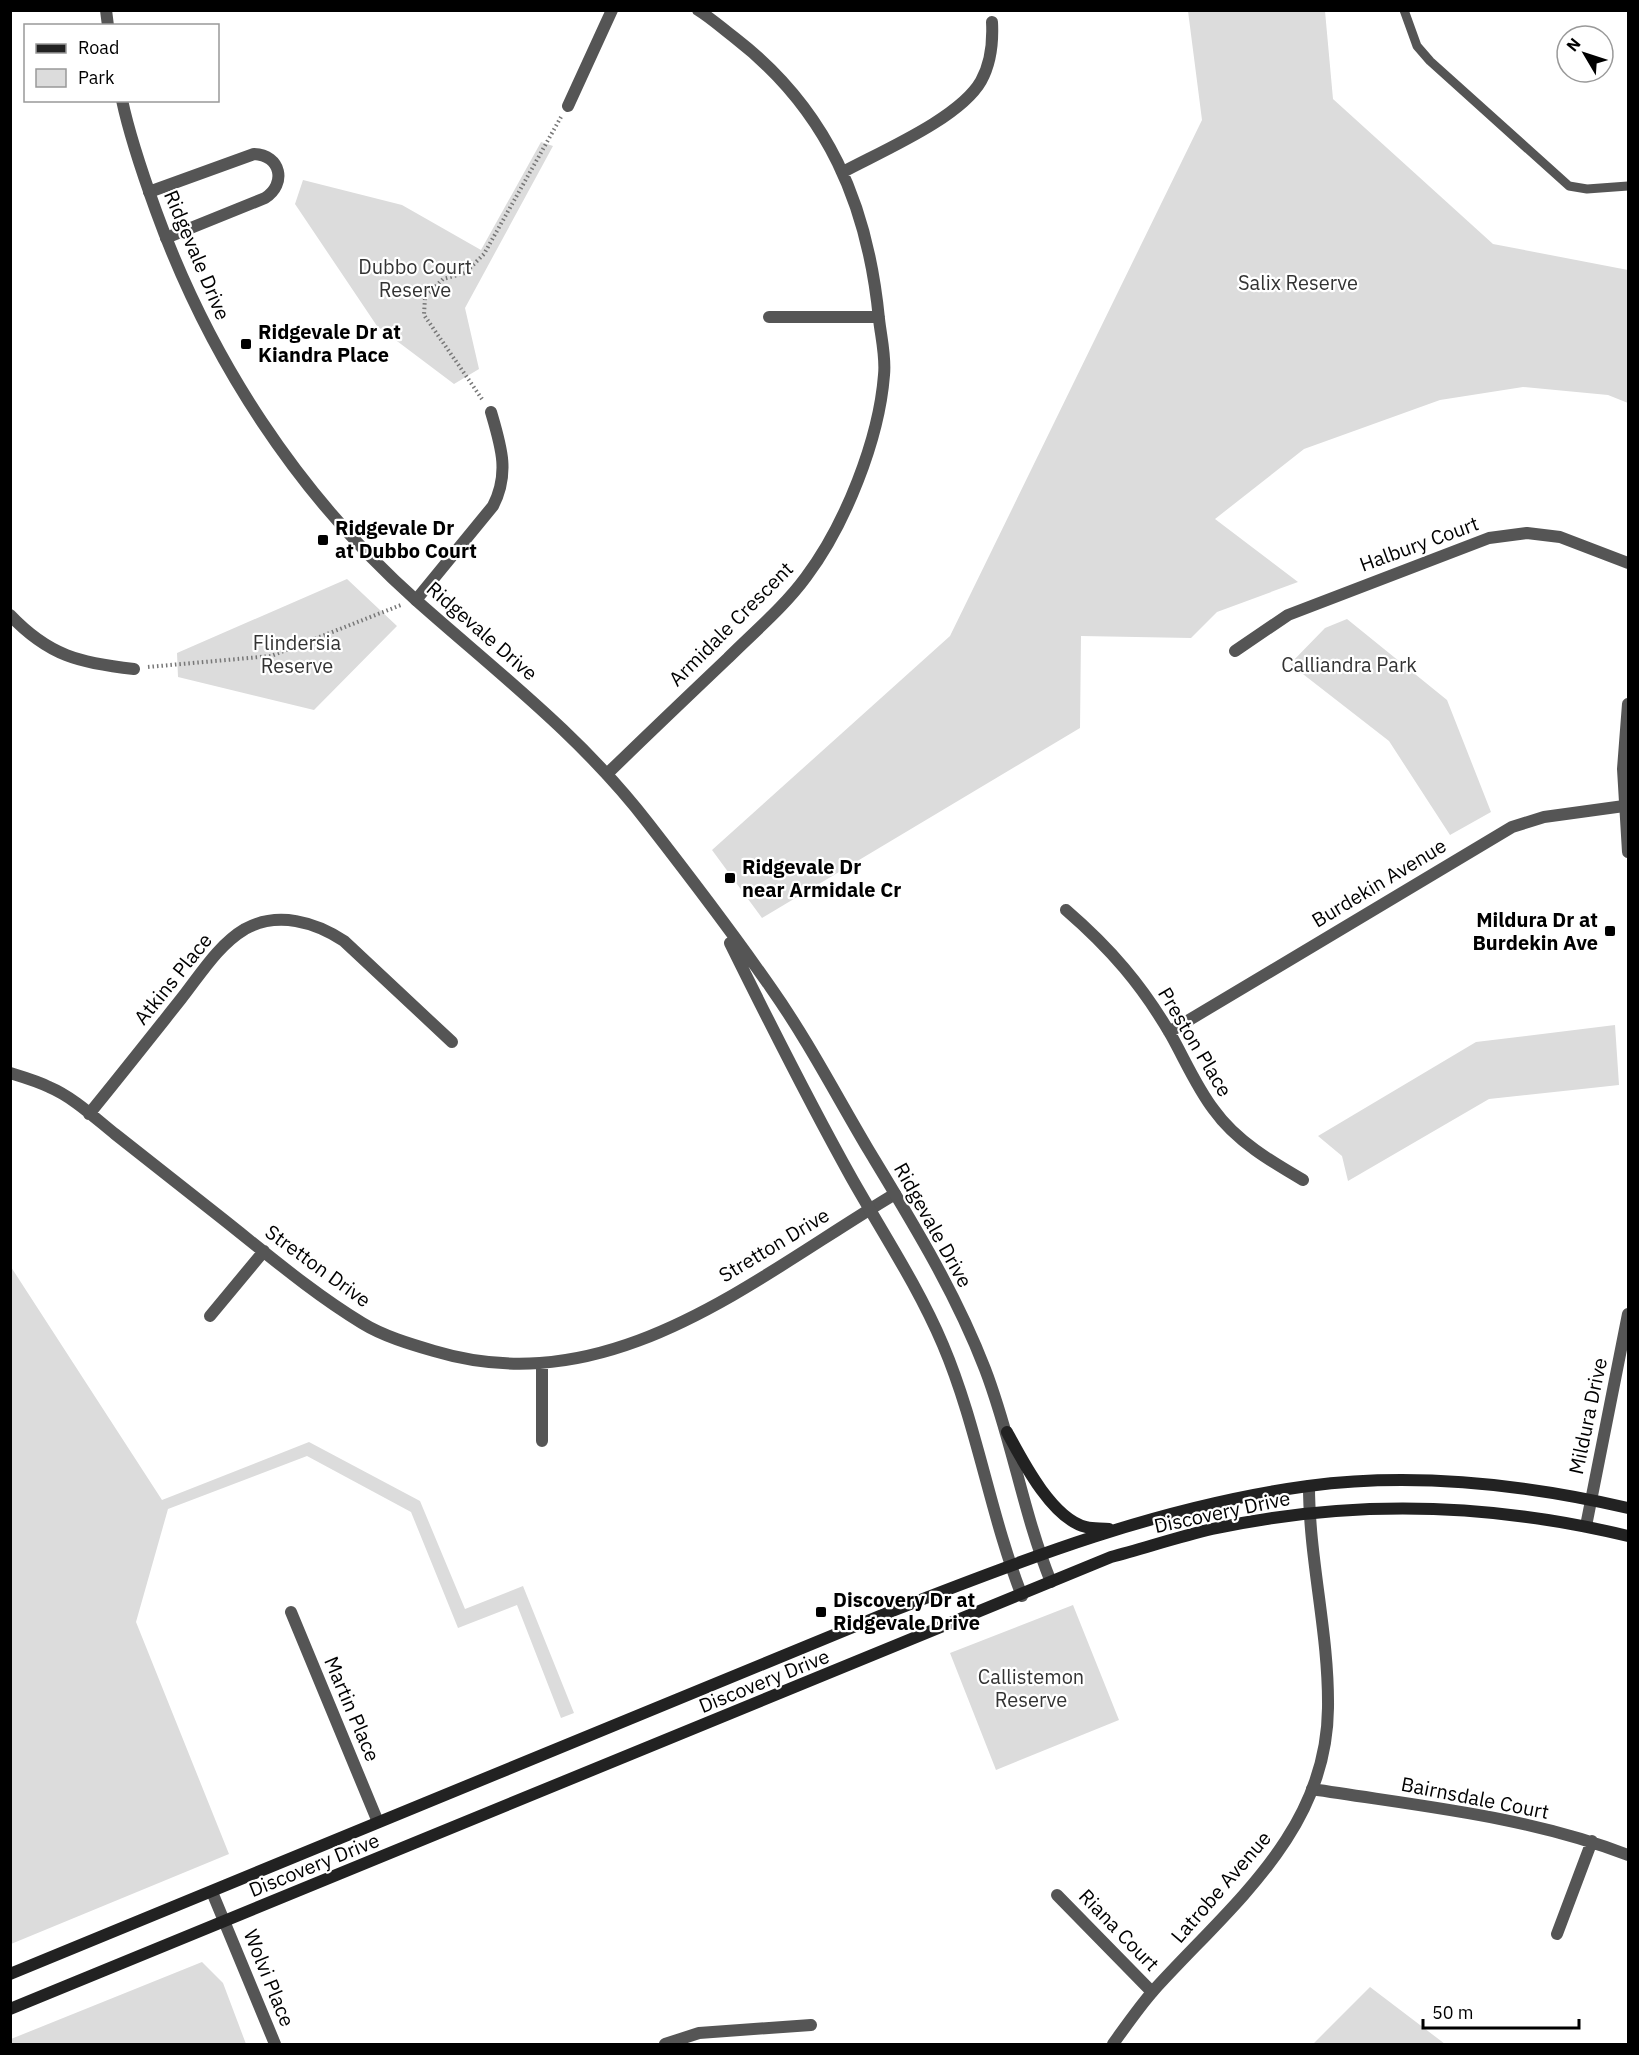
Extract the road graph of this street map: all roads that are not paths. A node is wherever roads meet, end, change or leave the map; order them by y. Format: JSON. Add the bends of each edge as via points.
{"nodes":[{"id":1,"x":612,"y":10,"type":"edge"},
{"id":2,"x":698,"y":10,"type":"edge"},
{"id":3,"x":1404,"y":10,"type":"edge"},
{"id":4,"x":992,"y":22,"type":"dead end"},
{"id":5,"x":123,"y":102,"type":"edge"},
{"id":6,"x":568,"y":106,"type":"road end"},
{"id":7,"x":843,"y":172,"type":"junction"},
{"id":8,"x":1629,"y":186,"type":"edge"},
{"id":9,"x":149,"y":192,"type":"junction"},
{"id":10,"x":166,"y":238,"type":"junction"},
{"id":11,"x":769,"y":317,"type":"dead end"},
{"id":12,"x":879,"y":317,"type":"junction"},
{"id":13,"x":491,"y":412,"type":"road end"},
{"id":14,"x":1629,"y":563,"type":"edge"},
{"id":15,"x":416,"y":600,"type":"junction"},
{"id":16,"x":10,"y":615,"type":"edge"},
{"id":17,"x":1235,"y":651,"type":"dead end"},
{"id":18,"x":134,"y":669,"type":"road end"},
{"id":19,"x":1629,"y":704,"type":"edge"},
{"id":20,"x":607,"y":774,"type":"junction"},
{"id":21,"x":1624,"y":806,"type":"junction"},
{"id":22,"x":1629,"y":852,"type":"edge"},
{"id":23,"x":1066,"y":910,"type":"dead end"},
{"id":24,"x":718,"y":918,"type":"junction"},
{"id":25,"x":1169,"y":1032,"type":"junction"},
{"id":26,"x":452,"y":1042,"type":"dead end"},
{"id":27,"x":10,"y":1073,"type":"edge"},
{"id":28,"x":89,"y":1114,"type":"junction"},
{"id":29,"x":1303,"y":1180,"type":"dead end"},
{"id":30,"x":895,"y":1194,"type":"junction"},
{"id":31,"x":869,"y":1209,"type":"junction"},
{"id":32,"x":264,"y":1251,"type":"junction"},
{"id":33,"x":1629,"y":1314,"type":"edge"},
{"id":34,"x":210,"y":1316,"type":"dead end"},
{"id":35,"x":542,"y":1363,"type":"junction"},
{"id":36,"x":1007,"y":1432,"type":"junction"},
{"id":37,"x":542,"y":1441,"type":"dead end"},
{"id":38,"x":1309,"y":1486,"type":"junction"},
{"id":39,"x":1591,"y":1499,"type":"junction"},
{"id":40,"x":1629,"y":1508,"type":"edge"},
{"id":41,"x":1309,"y":1513,"type":"junction"},
{"id":42,"x":1586,"y":1526,"type":"junction"},
{"id":43,"x":1115,"y":1529,"type":"junction"},
{"id":44,"x":1629,"y":1536,"type":"edge"},
{"id":45,"x":1039,"y":1554,"type":"junction"},
{"id":46,"x":1010,"y":1564,"type":"junction"},
{"id":47,"x":1051,"y":1582,"type":"junction"},
{"id":48,"x":1022,"y":1596,"type":"junction"},
{"id":49,"x":291,"y":1612,"type":"dead end"},
{"id":50,"x":1312,"y":1789,"type":"junction"},
{"id":51,"x":378,"y":1822,"type":"junction"},
{"id":52,"x":1592,"y":1841,"type":"junction"},
{"id":53,"x":1629,"y":1855,"type":"edge"},
{"id":54,"x":212,"y":1892,"type":"junction"},
{"id":55,"x":1057,"y":1894,"type":"dead end"},
{"id":56,"x":225,"y":1923,"type":"junction"},
{"id":57,"x":1557,"y":1934,"type":"dead end"},
{"id":58,"x":10,"y":1974,"type":"edge"},
{"id":59,"x":1152,"y":1992,"type":"junction"},
{"id":60,"x":10,"y":2009,"type":"edge"},
{"id":61,"x":812,"y":2025,"type":"dead end"},
{"id":62,"x":275,"y":2044,"type":"edge"},
{"id":63,"x":665,"y":2044,"type":"edge"},
{"id":64,"x":1113,"y":2044,"type":"edge"}],
"edges":[{"from":1,"to":6,"type":"street"},
{"from":2,"to":7,"type":"street","name":"Armidale Crescent","via":[[780,78],[820,130]]},
{"from":3,"to":8,"type":"lane","via":[[1417,46],[1430,61],[1569,186]]},
{"from":4,"to":7,"type":"street","via":[[993,40],[986,69],[971,95],[949,113]]},
{"from":5,"to":9,"type":"street","name":"Ridgevale Drive"},
{"from":7,"to":12,"type":"street","name":"Armidale Crescent","via":[[864,229]]},
{"from":9,"to":10,"type":"street","name":"Ridgevale Drive"},
{"from":9,"to":10,"type":"street","via":[[254,154],[268,157],[278,168],[279,182],[271,195]]},
{"from":10,"to":15,"type":"street","name":"Ridgevale Drive","via":[[211,337],[288,460],[372,558]]},
{"from":11,"to":12,"type":"street"},
{"from":12,"to":20,"type":"street","name":"Armidale Crescent","via":[[885,374],[875,422],[849,503],[830,540],[806,578],[767,620]]},
{"from":13,"to":15,"type":"street","via":[[504,456],[501,492],[494,506]]},
{"from":14,"to":17,"type":"street","name":"Halbury Court","via":[[1560,537],[1527,533],[1489,538],[1288,615]]},
{"from":15,"to":20,"type":"street","name":"Ridgevale Drive","via":[[500,671]]},
{"from":16,"to":18,"type":"street","via":[[52,651],[90,664]]},
{"from":19,"to":21,"type":"street","via":[[1624,733]]},
{"from":20,"to":24,"type":"street","name":"Ridgevale Drive"},
{"from":21,"to":22,"type":"street"},
{"from":21,"to":25,"type":"street","name":"Burdekin Avenue","via":[[1544,817],[1512,827]]},
{"from":23,"to":25,"type":"street","name":"Preston Place","via":[[1125,966]]},
{"from":24,"to":30,"type":"street","name":"Ridgevale Drive","via":[[773,990]]},
{"from":24,"to":31,"type":"street","name":"Ridgevale Drive","via":[[812,1106]]},
{"from":25,"to":29,"type":"street","name":"Preston Place","via":[[1214,1111],[1271,1161]]},
{"from":26,"to":28,"type":"street","name":"Atkins Place","via":[[344,941],[326,929],[307,922],[265,922],[247,928],[217,954]]},
{"from":27,"to":28,"type":"street","name":"Stretton Drive","via":[[51,1088]]},
{"from":28,"to":32,"type":"street","name":"Stretton Drive"},
{"from":30,"to":31,"type":"street","name":"Stretton Drive"},
{"from":30,"to":36,"type":"street","name":"Ridgevale Drive","via":[[934,1260],[984,1367]]},
{"from":31,"to":35,"type":"street","name":"Stretton Drive","via":[[710,1307],[662,1332],[591,1357]]},
{"from":31,"to":46,"type":"street","name":"Ridgevale Drive","via":[[943,1345]]},
{"from":32,"to":34,"type":"street"},
{"from":32,"to":35,"type":"street","name":"Stretton Drive","via":[[299,1281],[364,1325],[413,1345],[454,1357],[496,1363]]},
{"from":33,"to":39,"type":"street","name":"Mildura Drive"},
{"from":35,"to":37,"type":"street"},
{"from":36,"to":43,"type":"main road","via":[[1033,1482],[1063,1512],[1086,1527]]},
{"from":36,"to":45,"type":"street","name":"Ridgevale Drive"},
{"from":38,"to":39,"type":"main road","name":"Discovery Drive","via":[[1367,1481],[1458,1482],[1555,1491]]},
{"from":38,"to":41,"type":"street","name":"Latrobe Avenue"},
{"from":38,"to":43,"type":"main road","name":"Discovery Drive","via":[[1217,1502]]},
{"from":39,"to":40,"type":"main road","name":"Discovery Drive"},
{"from":39,"to":42,"type":"street","name":"Mildura Drive"},
{"from":41,"to":42,"type":"main road","name":"Discovery Drive","via":[[1421,1508]]},
{"from":41,"to":47,"type":"main road","name":"Discovery Drive","via":[[1201,1533],[1111,1557]]},
{"from":41,"to":50,"type":"street","name":"Latrobe Avenue","via":[[1328,1688],[1324,1748]]},
{"from":42,"to":44,"type":"main road","name":"Discovery Drive"},
{"from":43,"to":45,"type":"main road","name":"Discovery Drive"},
{"from":45,"to":46,"type":"main road","name":"Discovery Drive"},
{"from":45,"to":47,"type":"street","name":"Ridgevale Drive"},
{"from":46,"to":48,"type":"street","name":"Ridgevale Drive"},
{"from":46,"to":51,"type":"main road","name":"Discovery Drive"},
{"from":47,"to":48,"type":"main road","name":"Discovery Drive"},
{"from":48,"to":56,"type":"main road","name":"Discovery Drive"},
{"from":49,"to":51,"type":"street","name":"Martin Place"},
{"from":50,"to":52,"type":"street","name":"Bairnsdale Court","via":[[1481,1815]]},
{"from":50,"to":59,"type":"street","name":"Latrobe Avenue","via":[[1288,1840],[1256,1882]]},
{"from":51,"to":54,"type":"main road","name":"Discovery Drive"},
{"from":52,"to":53,"type":"street","name":"Bairnsdale Court"},
{"from":52,"to":57,"type":"street"},
{"from":54,"to":56,"type":"street","name":"Wolvi Place"},
{"from":54,"to":58,"type":"main road","name":"Discovery Drive"},
{"from":55,"to":59,"type":"street","name":"Riana Court"},
{"from":56,"to":60,"type":"main road","name":"Discovery Drive"},
{"from":56,"to":62,"type":"street","name":"Wolvi Place"},
{"from":59,"to":64,"type":"street","name":"Latrobe Avenue"},
{"from":61,"to":63,"type":"street","via":[[699,2033]]}]}
